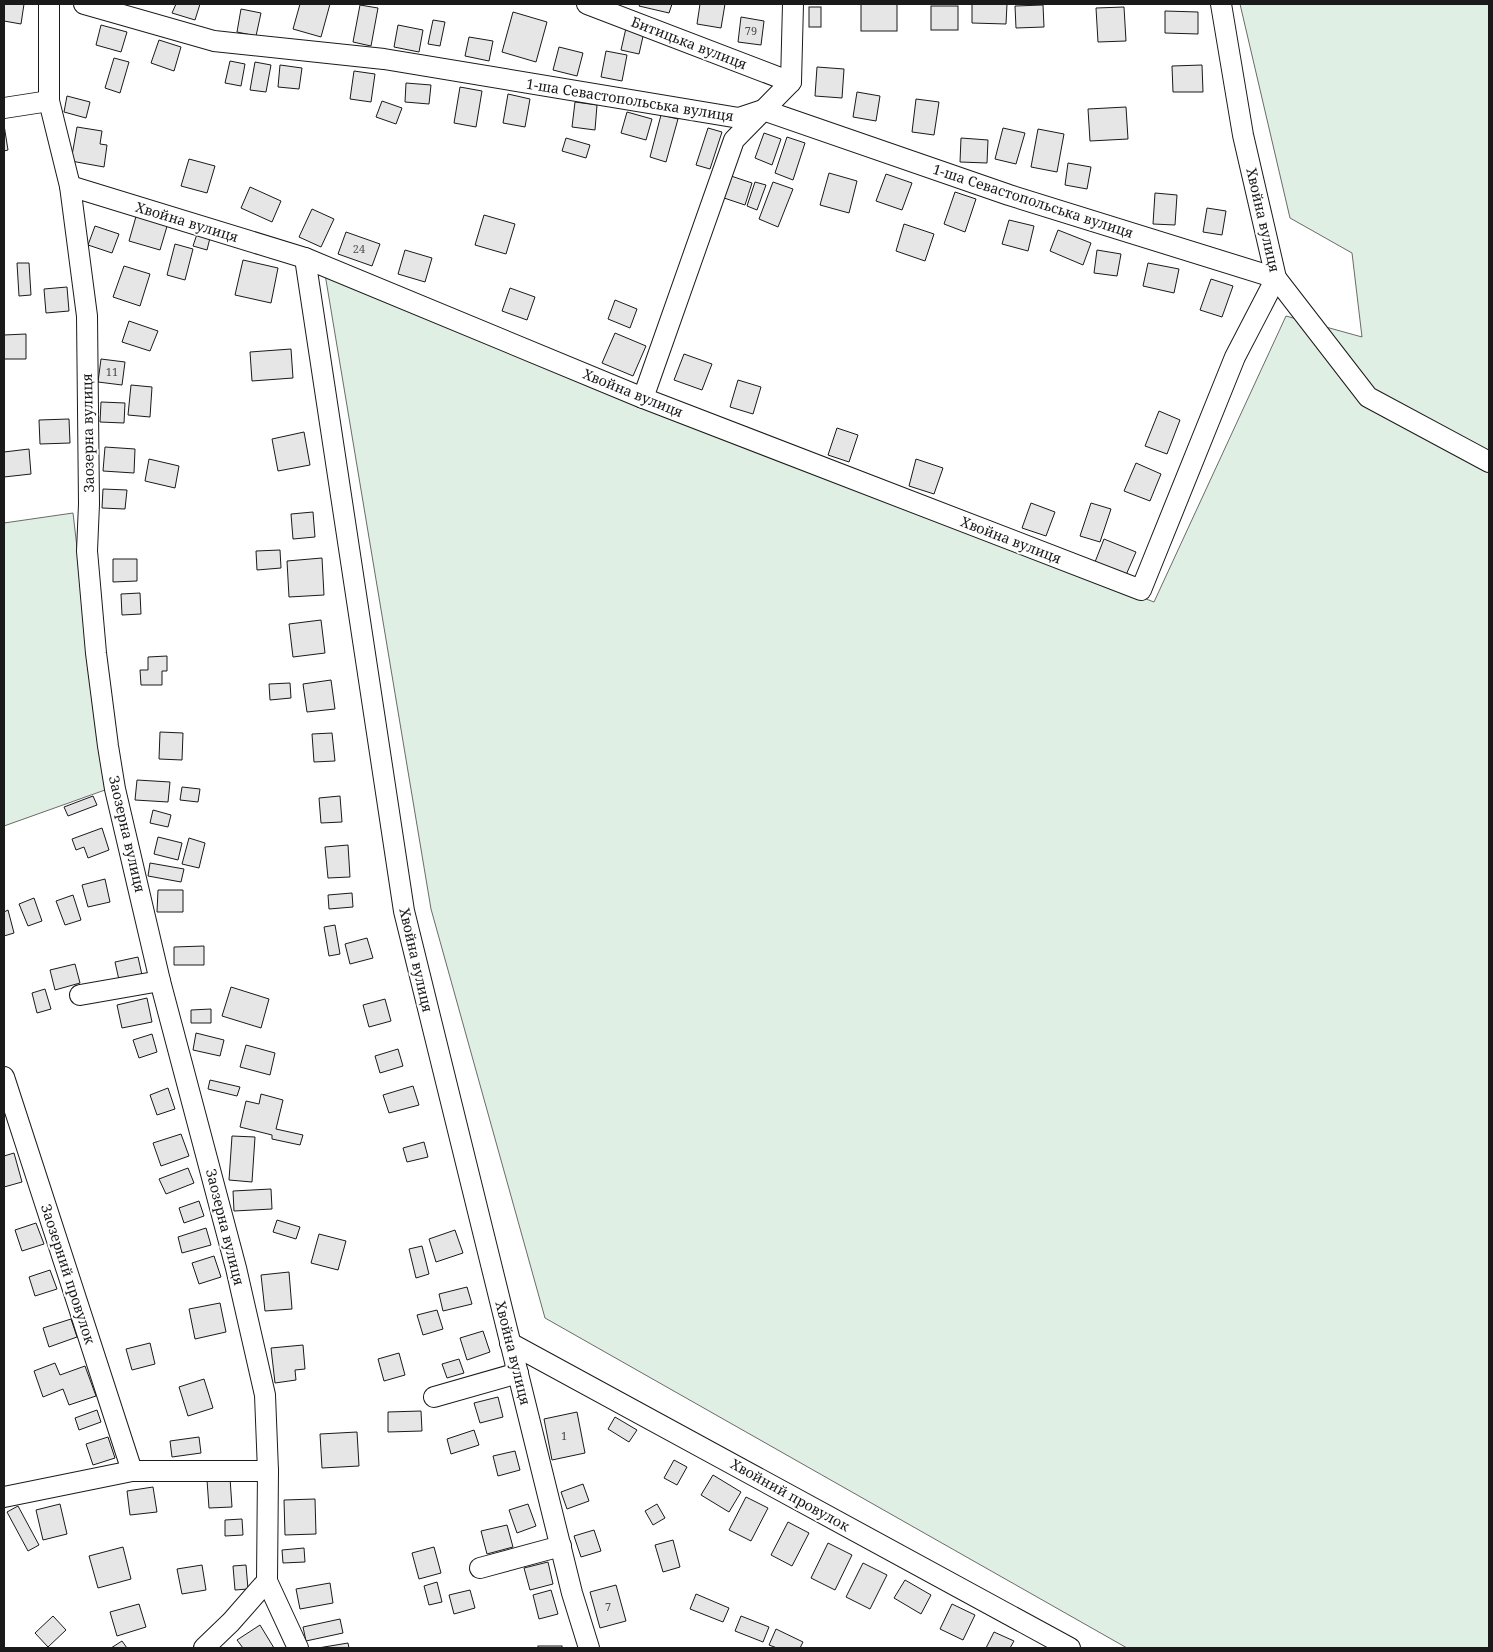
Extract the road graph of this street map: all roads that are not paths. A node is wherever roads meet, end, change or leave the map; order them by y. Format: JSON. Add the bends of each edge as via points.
{"nodes":[{"id":1,"x":48,"y":4,"type":"edge"},
{"id":2,"x":84,"y":4,"type":"edge"},
{"id":3,"x":587,"y":4,"type":"edge"},
{"id":4,"x":793,"y":4,"type":"edge"},
{"id":5,"x":1221,"y":4,"type":"edge"},
{"id":6,"x":145,"y":12,"type":"edge"},
{"id":7,"x":791,"y":82,"type":"junction"},
{"id":8,"x":49,"y":101,"type":"junction"},
{"id":9,"x":4,"y":108,"type":"edge"},
{"id":10,"x":763,"y":110,"type":"junction"},
{"id":11,"x":70,"y":186,"type":"junction"},
{"id":12,"x":304,"y":258,"type":"junction"},
{"id":13,"x":1276,"y":278,"type":"junction"},
{"id":14,"x":643,"y":398,"type":"junction"},
{"id":15,"x":1489,"y":462,"type":"edge"},
{"id":16,"x":160,"y":980,"type":"junction"},
{"id":17,"x":80,"y":995,"type":"dead end"},
{"id":18,"x":4,"y":1077,"type":"edge"},
{"id":19,"x":510,"y":1343,"type":"junction"},
{"id":20,"x":518,"y":1373,"type":"junction"},
{"id":21,"x":434,"y":1397,"type":"dead end"},
{"id":22,"x":268,"y":1470,"type":"junction"},
{"id":23,"x":132,"y":1471,"type":"junction"},
{"id":24,"x":4,"y":1496,"type":"edge"},
{"id":25,"x":561,"y":1546,"type":"junction"},
{"id":26,"x":480,"y":1568,"type":"dead end"},
{"id":27,"x":267,"y":1581,"type":"junction"},
{"id":28,"x":204,"y":1648,"type":"edge"},
{"id":29,"x":298,"y":1648,"type":"edge"},
{"id":30,"x":589,"y":1648,"type":"edge"},
{"id":31,"x":1070,"y":1648,"type":"edge"}],
"edges":[{"from":1,"to":8,"type":"street","name":"Заозерна вулиця"},
{"from":2,"to":6,"type":"street","name":"1-ша Севастопольська вулиця"},
{"from":3,"to":7,"type":"street","name":"Битицька вулиця"},
{"from":4,"to":7,"type":"street"},
{"from":5,"to":13,"type":"street","name":"Хвойна вулиця","via":[[1243,135]]},
{"from":6,"to":10,"type":"street","name":"1-ша Севастопольська вулиця","via":[[214,40],[384,60],[739,118]]},
{"from":7,"to":10,"type":"street"},
{"from":8,"to":9,"type":"street"},
{"from":8,"to":11,"type":"street","name":"Заозерна вулиця"},
{"from":10,"to":13,"type":"street","name":"1-ша Севастопольська вулиця","via":[[1009,195]]},
{"from":10,"to":14,"type":"street","via":[[734,140]]},
{"from":11,"to":12,"type":"street","name":"Хвойна вулиця"},
{"from":11,"to":16,"type":"street","name":"Заозерна вулиця","via":[[87,316],[87,551],[96,653],[116,789]]},
{"from":12,"to":14,"type":"street","name":"Хвойна вулиця"},
{"from":12,"to":19,"type":"street","name":"Хвойна вулиця","via":[[404,911]]},
{"from":13,"to":14,"type":"street","name":"Хвойна вулиця","via":[[1234,357],[1141,590]]},
{"from":13,"to":15,"type":"street","via":[[1368,397]]},
{"from":16,"to":17,"type":"street"},
{"from":16,"to":22,"type":"street","name":"Заозерна вулиця","via":[[236,1268],[265,1395]]},
{"from":18,"to":23,"type":"street","name":"Заозерний провулок"},
{"from":19,"to":20,"type":"street","name":"Хвойна вулиця"},
{"from":19,"to":31,"type":"street","name":"Хвойний провулок"},
{"from":20,"to":21,"type":"street"},
{"from":20,"to":25,"type":"street","name":"Хвойна вулиця"},
{"from":22,"to":23,"type":"street"},
{"from":22,"to":27,"type":"street","name":"Заозерна вулиця"},
{"from":23,"to":24,"type":"street"},
{"from":25,"to":26,"type":"street"},
{"from":25,"to":30,"type":"street","name":"Хвойна вулиця"},
{"from":27,"to":28,"type":"street"},
{"from":27,"to":29,"type":"street","name":"Заозерна вулиця"}]}
